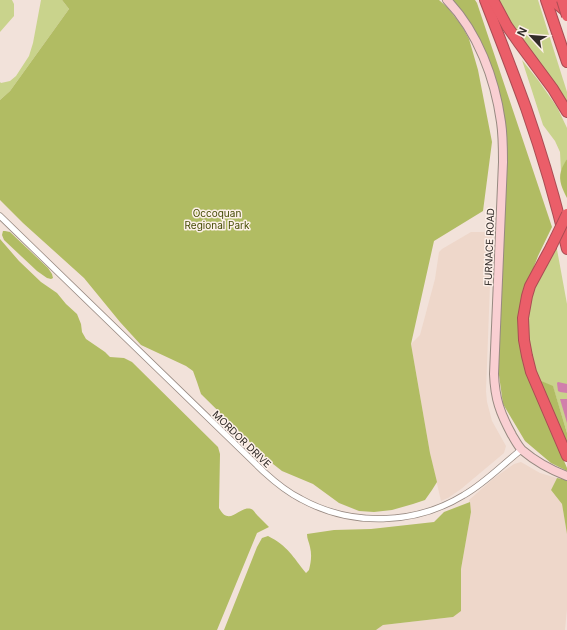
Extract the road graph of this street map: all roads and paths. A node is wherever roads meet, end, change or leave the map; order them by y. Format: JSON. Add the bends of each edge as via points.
{"nodes":[{"id":1,"x":447,"y":0,"type":"edge"},
{"id":2,"x":485,"y":0,"type":"edge"},
{"id":3,"x":493,"y":0,"type":"edge"},
{"id":4,"x":546,"y":0,"type":"edge"},
{"id":5,"x":552,"y":0,"type":"edge"},
{"id":6,"x":562,"y":0,"type":"edge"},
{"id":7,"x":567,"y":12,"type":"edge"},
{"id":8,"x":567,"y":16,"type":"edge"},
{"id":9,"x":567,"y":62,"type":"edge"},
{"id":10,"x":567,"y":112,"type":"edge"},
{"id":11,"x":567,"y":214,"type":"edge"},
{"id":12,"x":0,"y":216,"type":"edge"},
{"id":13,"x":567,"y":249,"type":"edge"},
{"id":14,"x":521,"y":450,"type":"junction"},
{"id":15,"x":567,"y":456,"type":"edge"},
{"id":16,"x":567,"y":476,"type":"edge"}],
"edges":[{"from":1,"to":14,"type":"main road","name":"FURNACE ROAD","via":[[464,21],[476,42],[494,88],[501,124],[503,162],[495,386],[504,421]]},
{"from":2,"to":13,"type":"highway","via":[[534,133]]},
{"from":3,"to":10,"type":"highway","via":[[518,43]]},
{"from":4,"to":9,"type":"highway"},
{"from":5,"to":7,"type":"highway"},
{"from":6,"to":8,"type":"highway","bridge":true},
{"from":11,"to":15,"type":"highway","bridge":true,"via":[[530,286],[523,318],[524,340],[531,372]]},
{"from":12,"to":14,"type":"street","name":"MORDOR DRIVE","via":[[264,472],[291,494],[314,506],[342,515],[371,519],[427,512],[471,491]]},
{"from":14,"to":16,"type":"main road","name":"FURNACE ROAD"}]}
